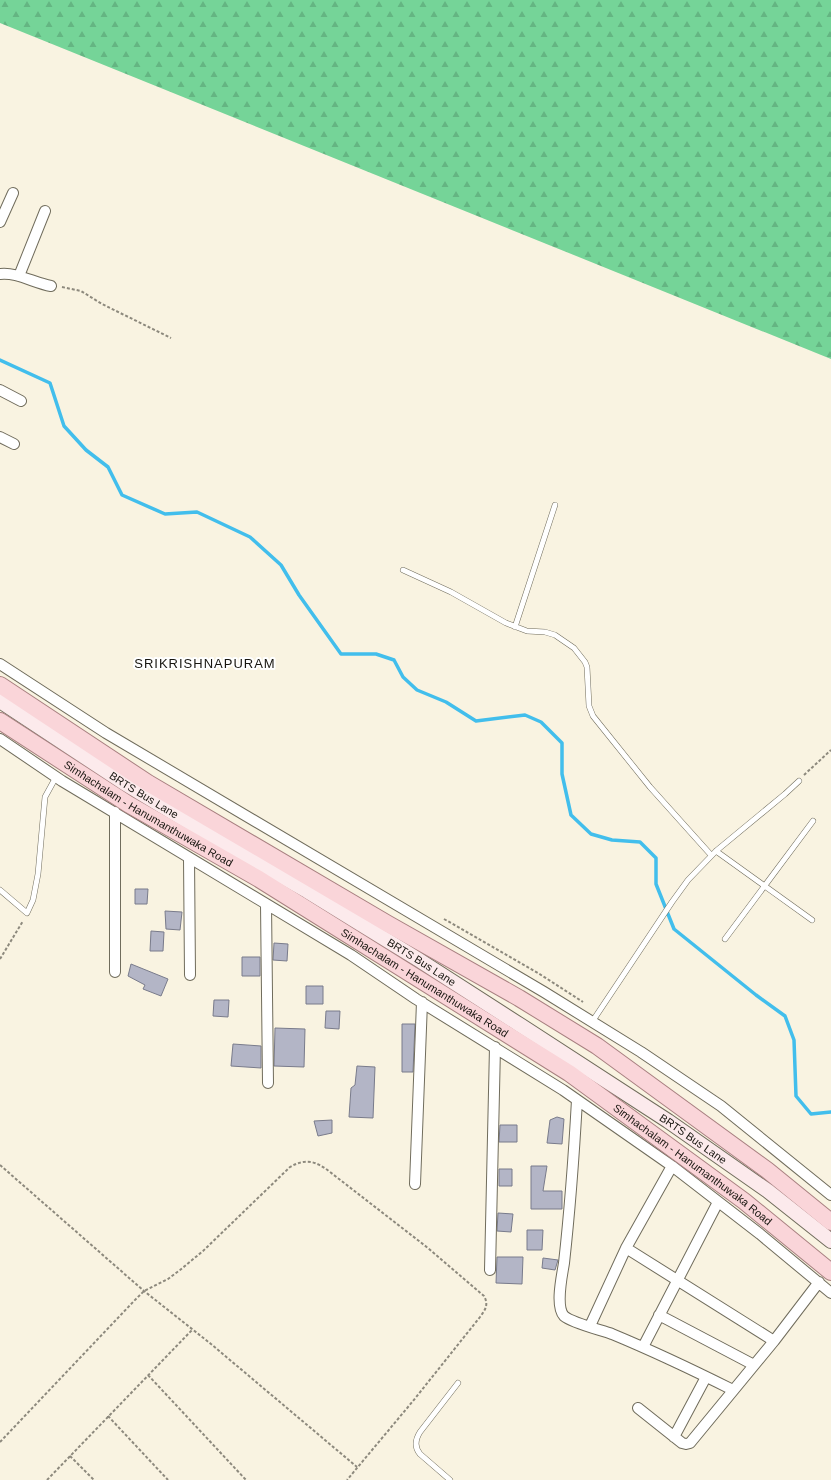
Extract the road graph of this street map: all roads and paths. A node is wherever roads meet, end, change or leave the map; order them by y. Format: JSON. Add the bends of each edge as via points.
{"nodes":[{"id":1,"x":13,"y":193,"type":"dead end"},
{"id":2,"x":46,"y":211,"type":"dead end"},
{"id":3,"x":0,"y":222,"type":"edge"},
{"id":4,"x":0,"y":274,"type":"edge"},
{"id":5,"x":19,"y":276,"type":"junction"},
{"id":6,"x":51,"y":286,"type":"joint"},
{"id":7,"x":172,"y":338,"type":"dead end"},
{"id":8,"x":0,"y":390,"type":"edge"},
{"id":9,"x":21,"y":401,"type":"dead end"},
{"id":10,"x":0,"y":437,"type":"edge"},
{"id":11,"x":14,"y":444,"type":"dead end"},
{"id":12,"x":555,"y":505,"type":"dead end"},
{"id":13,"x":403,"y":570,"type":"dead end"},
{"id":14,"x":515,"y":627,"type":"junction"},
{"id":15,"x":0,"y":664,"type":"edge"},
{"id":16,"x":0,"y":685,"type":"edge"},
{"id":17,"x":0,"y":701,"type":"edge"},
{"id":18,"x":0,"y":720,"type":"edge"},
{"id":19,"x":1,"y":743,"type":"edge"},
{"id":20,"x":831,"y":750,"type":"edge"},
{"id":21,"x":56,"y":777,"type":"junction"},
{"id":22,"x":799,"y":780,"type":"joint"},
{"id":23,"x":115,"y":812,"type":"junction"},
{"id":24,"x":813,"y":821,"type":"dead end"},
{"id":25,"x":716,"y":851,"type":"junction"},
{"id":26,"x":711,"y":855,"type":"junction"},
{"id":27,"x":189,"y":858,"type":"junction"},
{"id":28,"x":764,"y":886,"type":"junction"},
{"id":29,"x":0,"y":890,"type":"edge"},
{"id":30,"x":266,"y":904,"type":"junction"},
{"id":31,"x":27,"y":913,"type":"junction"},
{"id":32,"x":812,"y":920,"type":"dead end"},
{"id":33,"x":725,"y":939,"type":"dead end"},
{"id":34,"x":0,"y":959,"type":"edge"},
{"id":35,"x":115,"y":972,"type":"dead end"},
{"id":36,"x":190,"y":975,"type":"dead end"},
{"id":37,"x":422,"y":1002,"type":"junction"},
{"id":38,"x":592,"y":1022,"type":"junction"},
{"id":39,"x":495,"y":1048,"type":"junction"},
{"id":40,"x":268,"y":1083,"type":"dead end"},
{"id":41,"x":577,"y":1100,"type":"junction"},
{"id":42,"x":0,"y":1164,"type":"edge"},
{"id":43,"x":672,"y":1166,"type":"junction"},
{"id":44,"x":415,"y":1184,"type":"dead end"},
{"id":45,"x":831,"y":1195,"type":"edge"},
{"id":46,"x":718,"y":1202,"type":"junction"},
{"id":47,"x":831,"y":1222,"type":"edge"},
{"id":48,"x":831,"y":1241,"type":"edge"},
{"id":49,"x":626,"y":1248,"type":"junction"},
{"id":50,"x":490,"y":1270,"type":"dead end"},
{"id":51,"x":831,"y":1272,"type":"edge"},
{"id":52,"x":677,"y":1281,"type":"junction"},
{"id":53,"x":818,"y":1282,"type":"junction"},
{"id":54,"x":144,"y":1291,"type":"junction"},
{"id":55,"x":831,"y":1293,"type":"edge"},
{"id":56,"x":659,"y":1315,"type":"junction"},
{"id":57,"x":590,"y":1326,"type":"junction"},
{"id":58,"x":192,"y":1329,"type":"junction"},
{"id":59,"x":774,"y":1341,"type":"junction"},
{"id":60,"x":643,"y":1347,"type":"junction"},
{"id":61,"x":754,"y":1365,"type":"junction"},
{"id":62,"x":148,"y":1375,"type":"junction"},
{"id":63,"x":706,"y":1377,"type":"junction"},
{"id":64,"x":458,"y":1383,"type":"dead end"},
{"id":65,"x":733,"y":1390,"type":"junction"},
{"id":66,"x":638,"y":1408,"type":"dead end"},
{"id":67,"x":108,"y":1416,"type":"junction"},
{"id":68,"x":674,"y":1437,"type":"junction"},
{"id":69,"x":0,"y":1442,"type":"edge"},
{"id":70,"x":70,"y":1456,"type":"junction"},
{"id":71,"x":357,"y":1467,"type":"junction"},
{"id":72,"x":47,"y":1480,"type":"edge"},
{"id":73,"x":94,"y":1480,"type":"edge"},
{"id":74,"x":168,"y":1480,"type":"edge"},
{"id":75,"x":246,"y":1480,"type":"edge"},
{"id":76,"x":347,"y":1480,"type":"edge"},
{"id":77,"x":450,"y":1480,"type":"edge"}],
"edges":[{"from":1,"to":3,"type":"street"},
{"from":2,"to":5,"type":"street"},
{"from":4,"to":5,"type":"street"},
{"from":5,"to":6,"type":"street"},
{"from":6,"to":7,"type":"path","via":[[81,291]]},
{"from":8,"to":9,"type":"street"},
{"from":10,"to":11,"type":"street"},
{"from":12,"to":14,"type":"lane"},
{"from":13,"to":14,"type":"lane"},
{"from":14,"to":26,"type":"lane","via":[[555,635],[577,652],[587,668],[589,706],[593,716],[650,787]]},
{"from":15,"to":38,"type":"street","via":[[106,733]]},
{"from":16,"to":47,"type":"main road","via":[[148,782],[597,1046],[767,1170]]},
{"from":17,"to":48,"type":"street","name":"BRTS Bus Lane","via":[[124,783],[308,891],[527,1029],[668,1121],[768,1191]]},
{"from":18,"to":51,"type":"main road","name":"Simhachalam - Hanumanthuwaka Road","via":[[128,804],[260,879],[569,1073],[744,1201]]},
{"from":19,"to":21,"type":"street"},
{"from":20,"to":22,"type":"path"},
{"from":21,"to":23,"type":"street"},
{"from":21,"to":31,"type":"lane","via":[[45,797],[38,874],[33,900]]},
{"from":22,"to":25,"type":"lane"},
{"from":23,"to":27,"type":"street"},
{"from":23,"to":35,"type":"street"},
{"from":24,"to":28,"type":"lane"},
{"from":25,"to":26,"type":"lane"},
{"from":25,"to":28,"type":"lane"},
{"from":26,"to":38,"type":"lane","via":[[688,880],[661,917]]},
{"from":27,"to":30,"type":"street"},
{"from":27,"to":36,"type":"street"},
{"from":28,"to":32,"type":"lane"},
{"from":28,"to":33,"type":"lane"},
{"from":29,"to":31,"type":"lane"},
{"from":30,"to":37,"type":"street","via":[[351,955]]},
{"from":30,"to":40,"type":"street"},
{"from":31,"to":34,"type":"path"},
{"from":37,"to":39,"type":"street"},
{"from":37,"to":44,"type":"street"},
{"from":38,"to":45,"type":"street","via":[[721,1106]]},
{"from":39,"to":41,"type":"street"},
{"from":39,"to":50,"type":"street"},
{"from":41,"to":43,"type":"street"},
{"from":41,"to":57,"type":"street","via":[[560,1309],[568,1319]]},
{"from":42,"to":54,"type":"path"},
{"from":43,"to":46,"type":"street"},
{"from":43,"to":49,"type":"street"},
{"from":46,"to":52,"type":"street"},
{"from":46,"to":53,"type":"street"},
{"from":49,"to":52,"type":"street"},
{"from":49,"to":57,"type":"street"},
{"from":52,"to":56,"type":"street"},
{"from":52,"to":59,"type":"street"},
{"from":53,"to":55,"type":"street"},
{"from":53,"to":59,"type":"street"},
{"from":54,"to":58,"type":"path"},
{"from":54,"to":69,"type":"path"},
{"from":54,"to":71,"type":"path","via":[[168,1279],[203,1251],[297,1163],[320,1164],[428,1248],[484,1296],[486,1309]]},
{"from":56,"to":60,"type":"street"},
{"from":56,"to":61,"type":"street"},
{"from":57,"to":60,"type":"street"},
{"from":58,"to":62,"type":"path"},
{"from":58,"to":71,"type":"path"},
{"from":59,"to":61,"type":"street"},
{"from":60,"to":63,"type":"street"},
{"from":61,"to":65,"type":"street"},
{"from":62,"to":67,"type":"path"},
{"from":62,"to":75,"type":"path"},
{"from":63,"to":65,"type":"street"},
{"from":63,"to":68,"type":"street"},
{"from":64,"to":77,"type":"lane","via":[[416,1440],[420,1454]]},
{"from":65,"to":68,"type":"street","via":[[690,1443],[686,1444]]},
{"from":66,"to":68,"type":"street"},
{"from":67,"to":70,"type":"path"},
{"from":67,"to":74,"type":"path"},
{"from":70,"to":72,"type":"path"},
{"from":70,"to":73,"type":"path"},
{"from":71,"to":76,"type":"path"}]}
